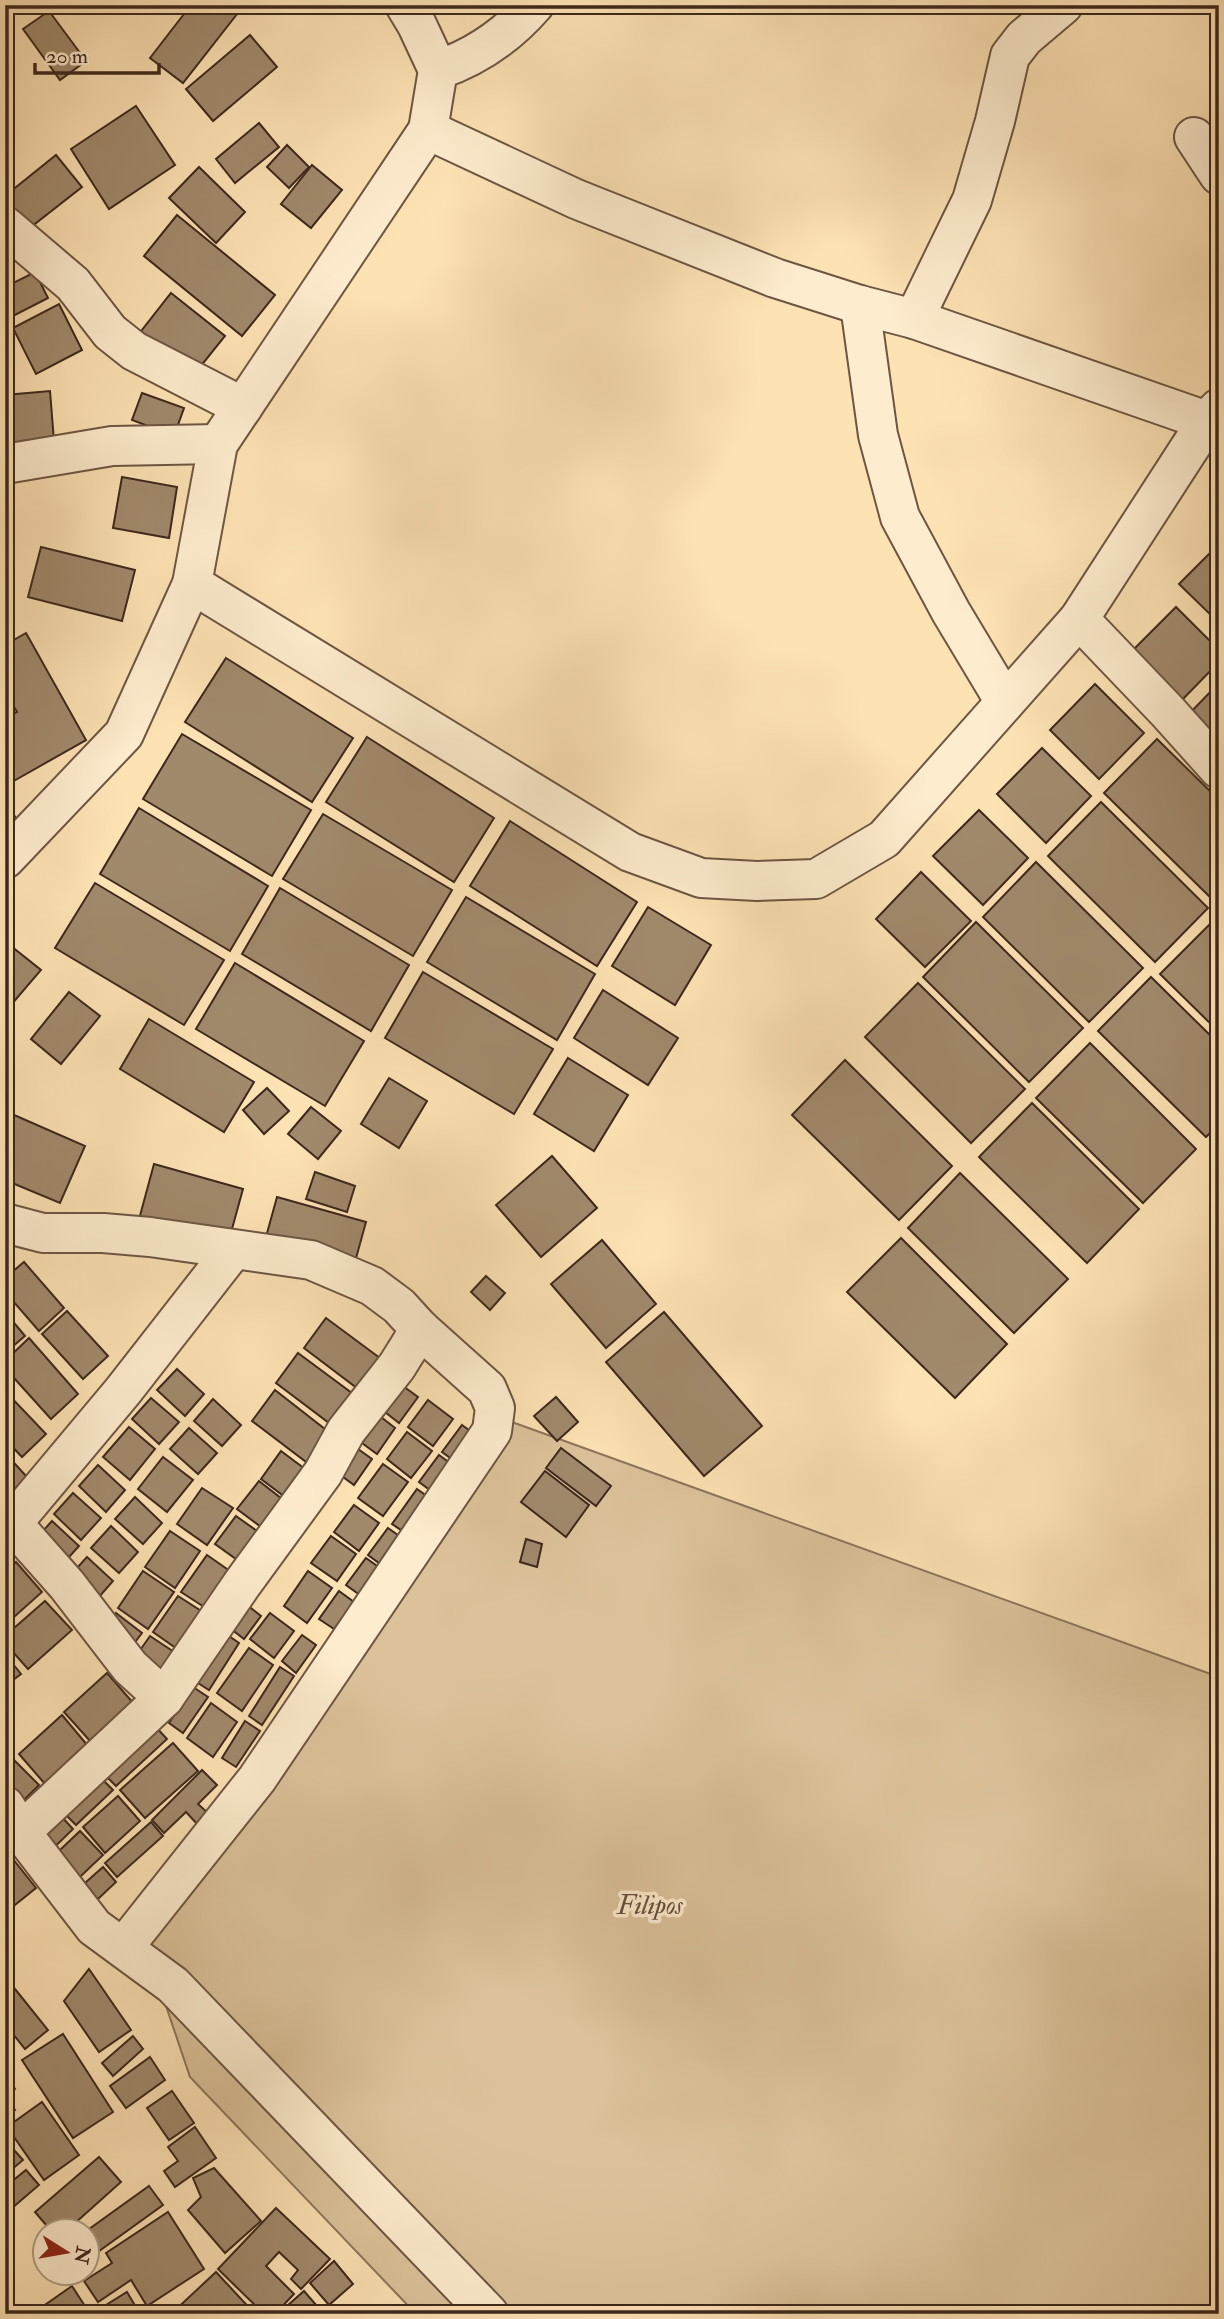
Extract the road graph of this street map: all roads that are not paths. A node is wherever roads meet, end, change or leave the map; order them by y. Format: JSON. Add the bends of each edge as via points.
{"nodes":[{"id":1,"x":405,"y":5,"type":"edge"},
{"id":2,"x":534,"y":5,"type":"edge"},
{"id":3,"x":1062,"y":5,"type":"edge"},
{"id":4,"x":438,"y":70,"type":"junction"},
{"id":5,"x":428,"y":130,"type":"junction"},
{"id":6,"x":1194,"y":137,"type":"dead end"},
{"id":7,"x":1219,"y":175,"type":"edge"},
{"id":8,"x":5,"y":226,"type":"edge"},
{"id":9,"x":860,"y":305,"type":"junction"},
{"id":10,"x":914,"y":319,"type":"junction"},
{"id":11,"x":243,"y":407,"type":"junction"},
{"id":12,"x":1215,"y":421,"type":"edge"},
{"id":13,"x":218,"y":444,"type":"junction"},
{"id":14,"x":5,"y":464,"type":"edge"},
{"id":15,"x":192,"y":584,"type":"junction"},
{"id":16,"x":1079,"y":619,"type":"junction"},
{"id":17,"x":1005,"y":702,"type":"junction"},
{"id":18,"x":1219,"y":769,"type":"edge"},
{"id":19,"x":5,"y":859,"type":"edge"},
{"id":20,"x":5,"y":1223,"type":"edge"},
{"id":21,"x":233,"y":1250,"type":"junction"},
{"id":22,"x":420,"y":1329,"type":"junction"},
{"id":23,"x":10,"y":1519,"type":"edge"},
{"id":24,"x":164,"y":1698,"type":"junction"},
{"id":25,"x":13,"y":1819,"type":"edge"},
{"id":26,"x":123,"y":1948,"type":"junction"},
{"id":27,"x":489,"y":2314,"type":"edge"}],
"edges":[{"from":1,"to":4,"type":"street"},
{"from":2,"to":4,"type":"street","via":[[488,48]]},
{"from":3,"to":10,"type":"street","via":[[1010,56],[972,200]]},
{"from":4,"to":5,"type":"street"},
{"from":5,"to":9,"type":"street","via":[[576,199],[775,278]]},
{"from":5,"to":11,"type":"street"},
{"from":6,"to":7,"type":"street"},
{"from":8,"to":11,"type":"street","via":[[73,285],[110,332],[134,351]]},
{"from":9,"to":10,"type":"street"},
{"from":9,"to":17,"type":"street","via":[[878,435],[900,517]]},
{"from":10,"to":12,"type":"street"},
{"from":11,"to":13,"type":"street"},
{"from":12,"to":16,"type":"street"},
{"from":13,"to":14,"type":"street","via":[[112,446]]},
{"from":13,"to":15,"type":"street"},
{"from":15,"to":17,"type":"street","via":[[630,852],[701,878],[816,879],[884,839]]},
{"from":15,"to":19,"type":"street","via":[[124,734]]},
{"from":16,"to":17,"type":"street"},
{"from":16,"to":18,"type":"street"},
{"from":20,"to":21,"type":"street","via":[[43,1233],[150,1237]]},
{"from":21,"to":22,"type":"street","via":[[312,1261],[372,1286]]},
{"from":21,"to":23,"type":"street","via":[[123,1391]]},
{"from":22,"to":24,"type":"street"},
{"from":22,"to":26,"type":"street","via":[[487,1389],[495,1408],[492,1431],[257,1779]]},
{"from":23,"to":24,"type":"street","via":[[130,1667]]},
{"from":24,"to":25,"type":"street"},
{"from":25,"to":26,"type":"street","via":[[94,1927]]},
{"from":26,"to":27,"type":"street","via":[[173,1985]]}]}
